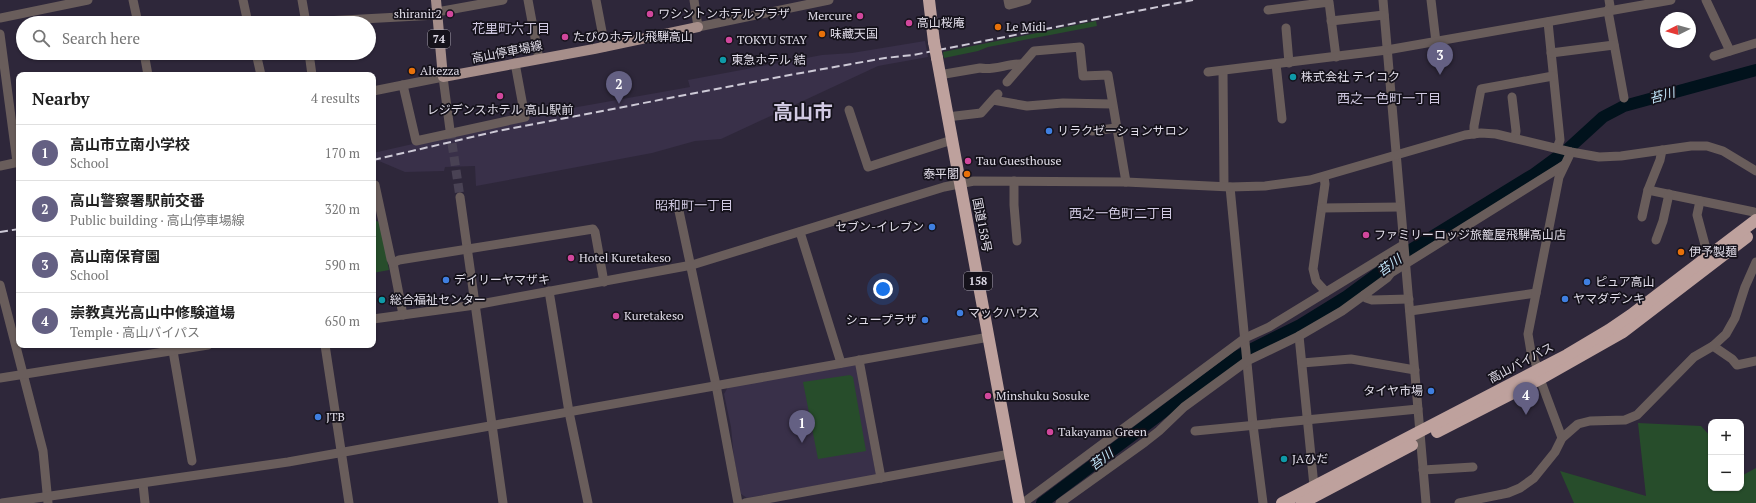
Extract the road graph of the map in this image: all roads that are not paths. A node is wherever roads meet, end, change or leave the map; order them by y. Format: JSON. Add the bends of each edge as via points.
{"nodes":[{"id":1,"x":88,"y":0,"type":"edge"},
{"id":2,"x":134,"y":0,"type":"edge"},
{"id":3,"x":243,"y":0,"type":"edge"},
{"id":4,"x":302,"y":0,"type":"edge"},
{"id":5,"x":436,"y":0,"type":"edge"},
{"id":6,"x":503,"y":0,"type":"edge"},
{"id":7,"x":528,"y":0,"type":"edge"},
{"id":8,"x":596,"y":0,"type":"edge"},
{"id":9,"x":694,"y":0,"type":"edge"},
{"id":10,"x":829,"y":0,"type":"edge"},
{"id":11,"x":929,"y":0,"type":"edge"},
{"id":12,"x":1008,"y":0,"type":"edge"},
{"id":13,"x":1027,"y":0,"type":"edge"},
{"id":14,"x":1383,"y":0,"type":"edge"},
{"id":15,"x":1431,"y":0,"type":"edge"},
{"id":16,"x":1609,"y":0,"type":"edge"},
{"id":17,"x":1671,"y":0,"type":"edge"},
{"id":18,"x":1706,"y":0,"type":"edge"},
{"id":19,"x":807,"y":2,"type":"edge"},
{"id":20,"x":1268,"y":10,"type":"dead end"},
{"id":21,"x":1608,"y":11,"type":"junction"},
{"id":22,"x":437,"y":14,"type":"junction"},
{"id":23,"x":1384,"y":15,"type":"junction"},
{"id":24,"x":137,"y":16,"type":"edge"},
{"id":25,"x":246,"y":16,"type":"edge"},
{"id":26,"x":305,"y":16,"type":"edge"},
{"id":27,"x":0,"y":18,"type":"edge"},
{"id":28,"x":376,"y":18,"type":"edge"},
{"id":29,"x":1331,"y":21,"type":"junction"},
{"id":30,"x":1548,"y":22,"type":"junction"},
{"id":31,"x":698,"y":26,"type":"junction"},
{"id":32,"x":1286,"y":28,"type":"dead end"},
{"id":33,"x":0,"y":34,"type":"edge"},
{"id":34,"x":1436,"y":42,"type":"junction"},
{"id":35,"x":1756,"y":42,"type":"edge"},
{"id":36,"x":1614,"y":45,"type":"junction"},
{"id":37,"x":605,"y":46,"type":"junction"},
{"id":38,"x":1388,"y":50,"type":"junction"},
{"id":39,"x":1730,"y":51,"type":"junction"},
{"id":40,"x":1551,"y":53,"type":"junction"},
{"id":41,"x":1714,"y":56,"type":"dead end"},
{"id":42,"x":1336,"y":57,"type":"junction"},
{"id":43,"x":539,"y":59,"type":"junction"},
{"id":44,"x":145,"y":60,"type":"edge"},
{"id":45,"x":258,"y":60,"type":"edge"},
{"id":46,"x":310,"y":60,"type":"edge"},
{"id":47,"x":516,"y":63,"type":"junction"},
{"id":48,"x":1290,"y":63,"type":"junction"},
{"id":49,"x":1022,"y":64,"type":"junction"},
{"id":50,"x":1276,"y":64,"type":"junction"},
{"id":51,"x":1223,"y":71,"type":"junction"},
{"id":52,"x":147,"y":72,"type":"edge"},
{"id":53,"x":260,"y":72,"type":"edge"},
{"id":54,"x":312,"y":72,"type":"edge"},
{"id":55,"x":1208,"y":72,"type":"dead end"},
{"id":56,"x":939,"y":74,"type":"junction"},
{"id":57,"x":1553,"y":76,"type":"junction"},
{"id":58,"x":443,"y":77,"type":"junction"},
{"id":59,"x":1007,"y":82,"type":"dead end"},
{"id":60,"x":403,"y":85,"type":"junction"},
{"id":61,"x":376,"y":90,"type":"edge"},
{"id":62,"x":1512,"y":97,"type":"dead end"},
{"id":63,"x":1624,"y":98,"type":"dead end"},
{"id":64,"x":1112,"y":104,"type":"junction"},
{"id":65,"x":849,"y":110,"type":"dead end"},
{"id":66,"x":947,"y":117,"type":"junction"},
{"id":67,"x":1282,"y":119,"type":"dead end"},
{"id":68,"x":1116,"y":128,"type":"junction"},
{"id":69,"x":450,"y":130,"type":"tunnel mouth"},
{"id":70,"x":1092,"y":131,"type":"dead end"},
{"id":71,"x":1474,"y":134,"type":"junction"},
{"id":72,"x":1515,"y":138,"type":"junction"},
{"id":73,"x":952,"y":140,"type":"junction"},
{"id":74,"x":16,"y":148,"type":"edge"},
{"id":75,"x":1558,"y":148,"type":"junction"},
{"id":76,"x":1662,"y":150,"type":"junction"},
{"id":77,"x":1571,"y":152,"type":"junction"},
{"id":78,"x":1396,"y":154,"type":"junction"},
{"id":79,"x":16,"y":162,"type":"edge"},
{"id":80,"x":1564,"y":165,"type":"junction"},
{"id":81,"x":0,"y":166,"type":"edge"},
{"id":82,"x":1756,"y":171,"type":"edge"},
{"id":83,"x":1324,"y":177,"type":"junction"},
{"id":84,"x":1014,"y":181,"type":"junction"},
{"id":85,"x":1126,"y":182,"type":"junction"},
{"id":86,"x":960,"y":184,"type":"junction"},
{"id":87,"x":1227,"y":186,"type":"junction"},
{"id":88,"x":1648,"y":190,"type":"junction"},
{"id":89,"x":1669,"y":194,"type":"junction"},
{"id":90,"x":376,"y":196,"type":"edge"},
{"id":91,"x":460,"y":196,"type":"tunnel mouth"},
{"id":92,"x":1700,"y":201,"type":"junction"},
{"id":93,"x":1400,"y":207,"type":"junction"},
{"id":94,"x":1322,"y":208,"type":"junction"},
{"id":95,"x":679,"y":211,"type":"dead end"},
{"id":96,"x":1756,"y":214,"type":"edge"},
{"id":97,"x":1642,"y":217,"type":"dead end"},
{"id":98,"x":378,"y":218,"type":"edge"},
{"id":99,"x":1756,"y":220,"type":"edge"},
{"id":100,"x":1756,"y":230,"type":"edge"},
{"id":101,"x":800,"y":232,"type":"junction"},
{"id":102,"x":1656,"y":240,"type":"dead end"},
{"id":103,"x":1017,"y":241,"type":"dead end"},
{"id":104,"x":1403,"y":246,"type":"junction"},
{"id":105,"x":468,"y":250,"type":"junction"},
{"id":106,"x":1708,"y":256,"type":"junction"},
{"id":107,"x":1756,"y":262,"type":"edge"},
{"id":108,"x":394,"y":263,"type":"junction"},
{"id":109,"x":1405,"y":264,"type":"junction"},
{"id":110,"x":692,"y":265,"type":"junction"},
{"id":111,"x":604,"y":282,"type":"junction"},
{"id":112,"x":0,"y":285,"type":"edge"},
{"id":113,"x":549,"y":292,"type":"junction"},
{"id":114,"x":1326,"y":292,"type":"junction"},
{"id":115,"x":1536,"y":293,"type":"junction"},
{"id":116,"x":1364,"y":295,"type":"junction"},
{"id":117,"x":1409,"y":299,"type":"junction"},
{"id":118,"x":476,"y":305,"type":"junction"},
{"id":119,"x":1410,"y":311,"type":"junction"},
{"id":120,"x":404,"y":315,"type":"junction"},
{"id":121,"x":376,"y":319,"type":"edge"},
{"id":122,"x":989,"y":336,"type":"junction"},
{"id":123,"x":1299,"y":336,"type":"junction"},
{"id":124,"x":1245,"y":339,"type":"junction"},
{"id":125,"x":1713,"y":346,"type":"junction"},
{"id":126,"x":16,"y":347,"type":"edge"},
{"id":127,"x":16,"y":348,"type":"edge"},
{"id":128,"x":190,"y":348,"type":"edge"},
{"id":129,"x":325,"y":348,"type":"edge"},
{"id":130,"x":157,"y":349,"type":"edge"},
{"id":131,"x":173,"y":351,"type":"junction"},
{"id":132,"x":859,"y":360,"type":"junction"},
{"id":133,"x":1247,"y":360,"type":"junction"},
{"id":134,"x":1756,"y":361,"type":"edge"},
{"id":135,"x":841,"y":363,"type":"junction"},
{"id":136,"x":1302,"y":364,"type":"junction"},
{"id":137,"x":1415,"y":370,"type":"junction"},
{"id":138,"x":23,"y":374,"type":"junction"},
{"id":139,"x":1539,"y":374,"type":"junction"},
{"id":140,"x":0,"y":378,"type":"edge"},
{"id":141,"x":716,"y":385,"type":"junction"},
{"id":142,"x":1418,"y":409,"type":"junction"},
{"id":143,"x":569,"y":412,"type":"junction"},
{"id":144,"x":1307,"y":419,"type":"junction"},
{"id":145,"x":492,"y":425,"type":"junction"},
{"id":146,"x":1254,"y":425,"type":"junction"},
{"id":147,"x":1195,"y":431,"type":"dead end"},
{"id":148,"x":1420,"y":437,"type":"junction"},
{"id":149,"x":1562,"y":438,"type":"junction"},
{"id":150,"x":341,"y":453,"type":"junction"},
{"id":151,"x":1010,"y":454,"type":"junction"},
{"id":152,"x":192,"y":461,"type":"dead end"},
{"id":153,"x":1473,"y":468,"type":"dead end"},
{"id":154,"x":1423,"y":470,"type":"junction"},
{"id":155,"x":881,"y":478,"type":"junction"},
{"id":156,"x":143,"y":484,"type":"junction"},
{"id":157,"x":1314,"y":486,"type":"junction"},
{"id":158,"x":48,"y":500,"type":"edge"},
{"id":159,"x":2,"y":503,"type":"edge"},
{"id":160,"x":145,"y":503,"type":"edge"},
{"id":161,"x":349,"y":503,"type":"edge"},
{"id":162,"x":503,"y":503,"type":"edge"},
{"id":163,"x":588,"y":503,"type":"edge"},
{"id":164,"x":738,"y":503,"type":"edge"},
{"id":165,"x":745,"y":503,"type":"edge"},
{"id":166,"x":1019,"y":503,"type":"edge"},
{"id":167,"x":1023,"y":503,"type":"edge"},
{"id":168,"x":1060,"y":503,"type":"edge"},
{"id":169,"x":1263,"y":503,"type":"edge"},
{"id":170,"x":1282,"y":503,"type":"edge"},
{"id":171,"x":1302,"y":503,"type":"edge"},
{"id":172,"x":1426,"y":503,"type":"edge"},
{"id":173,"x":1459,"y":503,"type":"edge"}],
"edges":[{"from":1,"to":27,"type":"street"},
{"from":2,"to":24,"type":"street"},
{"from":3,"to":25,"type":"street"},
{"from":4,"to":26,"type":"street"},
{"from":5,"to":22,"type":"main road","number":"74"},
{"from":6,"to":22,"type":"street"},
{"from":7,"to":43,"type":"street"},
{"from":8,"to":37,"type":"street"},
{"from":9,"to":31,"type":"street"},
{"from":10,"to":19,"type":"street"},
{"from":11,"to":56,"type":"highway","name":"国道158号","number":"158","bridge":true},
{"from":12,"to":13,"type":"street","via":[[1009,5]]},
{"from":14,"to":23,"type":"street"},
{"from":15,"to":34,"type":"street"},
{"from":16,"to":21,"type":"street"},
{"from":17,"to":21,"type":"street"},
{"from":18,"to":39,"type":"street"},
{"from":19,"to":31,"type":"street"},
{"from":20,"to":29,"type":"street","via":[[1329,2]]},
{"from":21,"to":30,"type":"street"},
{"from":21,"to":36,"type":"street"},
{"from":22,"to":28,"type":"street"},
{"from":22,"to":58,"type":"main road","number":"74"},
{"from":23,"to":29,"type":"street"},
{"from":23,"to":38,"type":"street"},
{"from":29,"to":42,"type":"street"},
{"from":30,"to":34,"type":"street"},
{"from":30,"to":40,"type":"street"},
{"from":31,"to":37,"type":"main road","name":"高山停車場線"},
{"from":32,"to":48,"type":"street"},
{"from":33,"to":74,"type":"street"},
{"from":34,"to":38,"type":"street"},
{"from":35,"to":39,"type":"street"},
{"from":36,"to":40,"type":"street"},
{"from":36,"to":63,"type":"street"},
{"from":37,"to":43,"type":"main road","name":"高山停車場線"},
{"from":38,"to":42,"type":"street"},
{"from":38,"to":78,"type":"street"},
{"from":39,"to":41,"type":"street"},
{"from":40,"to":57,"type":"street"},
{"from":42,"to":48,"type":"street"},
{"from":43,"to":47,"type":"main road","name":"高山停車場線"},
{"from":44,"to":52,"type":"street"},
{"from":45,"to":53,"type":"street"},
{"from":46,"to":54,"type":"street"},
{"from":47,"to":58,"type":"main road","name":"高山停車場線"},
{"from":47,"to":60,"type":"street","via":[[526,117],[416,141]]},
{"from":48,"to":50,"type":"street"},
{"from":49,"to":56,"type":"street","via":[[1013,63]]},
{"from":49,"to":59,"type":"street"},
{"from":49,"to":64,"type":"street","via":[[1034,51],[1080,47],[1082,76],[1108,75]]},
{"from":50,"to":51,"type":"street"},
{"from":50,"to":67,"type":"street"},
{"from":51,"to":55,"type":"street"},
{"from":51,"to":87,"type":"street"},
{"from":56,"to":66,"type":"highway","name":"国道158号","number":"158"},
{"from":57,"to":71,"type":"street","via":[[1481,89]]},
{"from":57,"to":75,"type":"street","via":[[1560,140]]},
{"from":58,"to":60,"type":"street"},
{"from":58,"to":69,"type":"street"},
{"from":60,"to":61,"type":"street"},
{"from":62,"to":72,"type":"street"},
{"from":64,"to":66,"type":"street","via":[[1063,103],[1027,106],[996,97],[981,113]]},
{"from":64,"to":68,"type":"street"},
{"from":65,"to":73,"type":"street","via":[[868,167]]},
{"from":66,"to":73,"type":"highway","name":"国道158号","number":"158"},
{"from":68,"to":70,"type":"street"},
{"from":68,"to":85,"type":"street"},
{"from":71,"to":72,"type":"street","via":[[1488,133]]},
{"from":71,"to":78,"type":"street"},
{"from":72,"to":75,"type":"street"},
{"from":73,"to":86,"type":"highway","name":"国道158号","number":"158"},
{"from":75,"to":77,"type":"street"},
{"from":76,"to":77,"type":"street","via":[[1609,157],[1591,157]]},
{"from":76,"to":82,"type":"street","via":[[1707,146],[1731,155]]},
{"from":76,"to":88,"type":"street"},
{"from":77,"to":80,"type":"street"},
{"from":78,"to":83,"type":"street"},
{"from":78,"to":93,"type":"street"},
{"from":79,"to":81,"type":"street"},
{"from":80,"to":109,"type":"street"},
{"from":80,"to":115,"type":"street"},
{"from":83,"to":87,"type":"street","via":[[1265,186]]},
{"from":83,"to":94,"type":"street"},
{"from":84,"to":85,"type":"street"},
{"from":84,"to":86,"type":"street","via":[[974,181]]},
{"from":84,"to":103,"type":"street"},
{"from":85,"to":87,"type":"street"},
{"from":86,"to":101,"type":"street"},
{"from":86,"to":122,"type":"highway","name":"国道158号","number":"158"},
{"from":87,"to":124,"type":"street"},
{"from":88,"to":89,"type":"street"},
{"from":88,"to":97,"type":"street"},
{"from":89,"to":92,"type":"street"},
{"from":89,"to":102,"type":"street"},
{"from":90,"to":98,"type":"street"},
{"from":91,"to":105,"type":"street"},
{"from":92,"to":96,"type":"street"},
{"from":92,"to":106,"type":"street","via":[[1697,215]]},
{"from":93,"to":94,"type":"street"},
{"from":93,"to":104,"type":"street"},
{"from":94,"to":114,"type":"street","via":[[1313,269],[1316,281]]},
{"from":95,"to":110,"type":"street"},
{"from":98,"to":108,"type":"street"},
{"from":99,"to":106,"type":"highway","name":"高山バイパス"},
{"from":100,"to":139,"type":"highway","name":"高山バイパス","via":[[1623,332]]},
{"from":101,"to":110,"type":"street"},
{"from":101,"to":135,"type":"street"},
{"from":104,"to":109,"type":"street"},
{"from":104,"to":114,"type":"street"},
{"from":105,"to":108,"type":"street","via":[[398,260]]},
{"from":105,"to":111,"type":"street","via":[[593,229],[596,232]]},
{"from":105,"to":118,"type":"street"},
{"from":106,"to":139,"type":"highway","name":"高山バイパス","via":[[1609,330]]},
{"from":107,"to":125,"type":"street","via":[[1729,329]]},
{"from":108,"to":120,"type":"street"},
{"from":109,"to":116,"type":"street"},
{"from":109,"to":117,"type":"street"},
{"from":110,"to":111,"type":"street"},
{"from":110,"to":141,"type":"street"},
{"from":111,"to":113,"type":"street"},
{"from":112,"to":126,"type":"street"},
{"from":113,"to":118,"type":"street"},
{"from":113,"to":143,"type":"street"},
{"from":114,"to":124,"type":"street"},
{"from":115,"to":119,"type":"street"},
{"from":115,"to":139,"type":"street","via":[[1528,338]]},
{"from":116,"to":117,"type":"street","via":[[1372,300]]},
{"from":116,"to":123,"type":"street"},
{"from":117,"to":119,"type":"street"},
{"from":118,"to":120,"type":"street"},
{"from":118,"to":145,"type":"street"},
{"from":119,"to":137,"type":"street"},
{"from":120,"to":121,"type":"street"},
{"from":122,"to":132,"type":"street"},
{"from":122,"to":151,"type":"highway","name":"国道158号","number":"158"},
{"from":123,"to":133,"type":"street"},
{"from":123,"to":136,"type":"street"},
{"from":124,"to":133,"type":"street"},
{"from":124,"to":167,"type":"street"},
{"from":125,"to":134,"type":"street","via":[[1737,365]]},
{"from":125,"to":149,"type":"street","via":[[1694,357],[1636,415],[1625,420],[1578,424]]},
{"from":127,"to":138,"type":"street"},
{"from":128,"to":131,"type":"street"},
{"from":129,"to":150,"type":"street"},
{"from":130,"to":131,"type":"street"},
{"from":130,"to":138,"type":"street"},
{"from":131,"to":152,"type":"street"},
{"from":132,"to":135,"type":"street"},
{"from":132,"to":155,"type":"street"},
{"from":133,"to":146,"type":"street"},
{"from":133,"to":168,"type":"street","via":[[1184,407],[1145,442]]},
{"from":135,"to":141,"type":"street"},
{"from":136,"to":137,"type":"street","via":[[1351,358]]},
{"from":136,"to":144,"type":"street"},
{"from":137,"to":142,"type":"street"},
{"from":138,"to":140,"type":"street"},
{"from":138,"to":158,"type":"street","via":[[43,451]]},
{"from":139,"to":148,"type":"highway","name":"高山バイパス"},
{"from":139,"to":149,"type":"street"},
{"from":141,"to":143,"type":"street"},
{"from":141,"to":164,"type":"street"},
{"from":142,"to":144,"type":"street"},
{"from":142,"to":148,"type":"street"},
{"from":143,"to":145,"type":"street"},
{"from":143,"to":163,"type":"street"},
{"from":144,"to":146,"type":"street"},
{"from":144,"to":157,"type":"street"},
{"from":145,"to":150,"type":"street"},
{"from":145,"to":162,"type":"street"},
{"from":146,"to":147,"type":"street"},
{"from":146,"to":169,"type":"street"},
{"from":148,"to":154,"type":"street"},
{"from":148,"to":157,"type":"highway","name":"高山バイパス"},
{"from":148,"to":171,"type":"highway","name":"高山バイパス"},
{"from":149,"to":173,"type":"street","via":[[1555,452],[1534,478],[1520,488]]},
{"from":150,"to":156,"type":"street"},
{"from":150,"to":161,"type":"street"},
{"from":151,"to":155,"type":"street"},
{"from":151,"to":166,"type":"highway","name":"国道158号","number":"158"},
{"from":153,"to":154,"type":"street"},
{"from":154,"to":172,"type":"street"},
{"from":155,"to":165,"type":"street"},
{"from":156,"to":158,"type":"street"},
{"from":156,"to":160,"type":"street"},
{"from":157,"to":170,"type":"highway","name":"高山バイパス"},
{"from":158,"to":159,"type":"street"}]}
